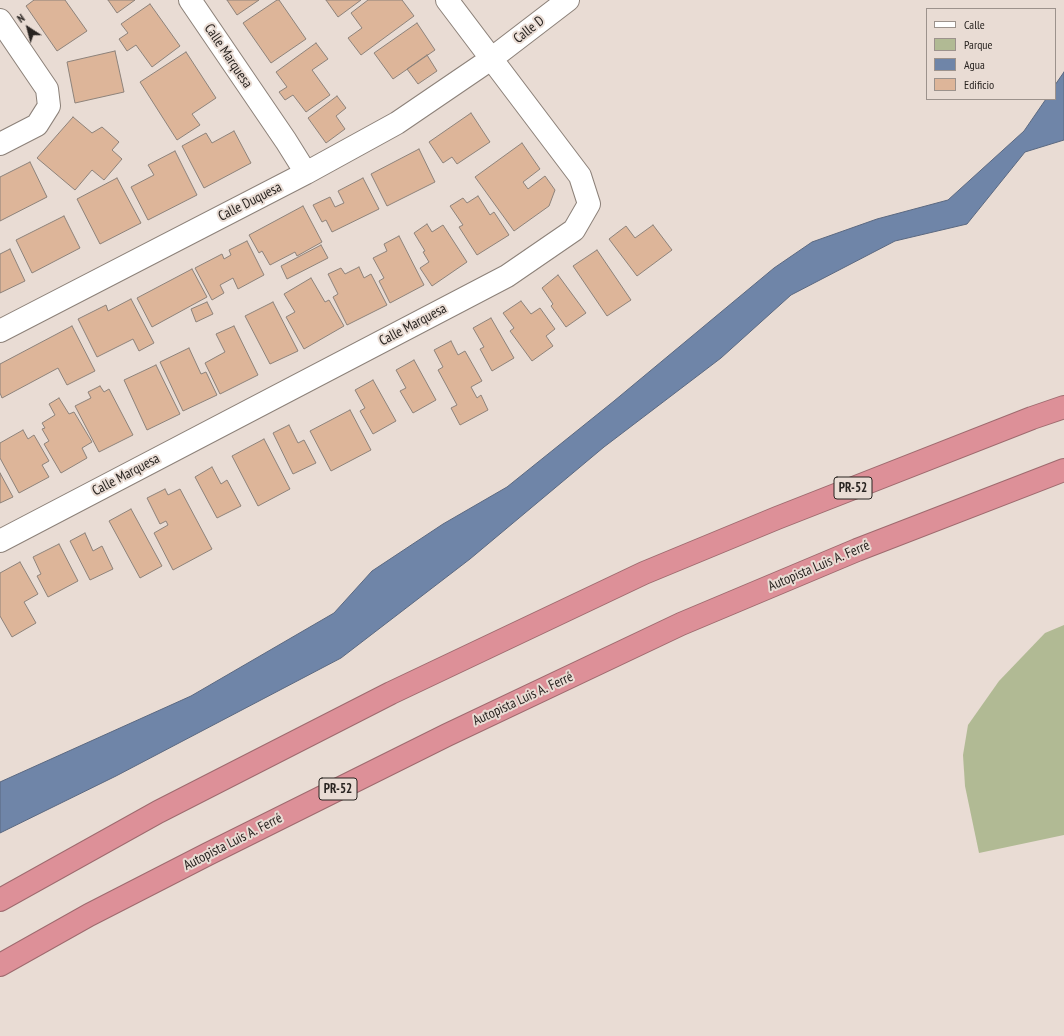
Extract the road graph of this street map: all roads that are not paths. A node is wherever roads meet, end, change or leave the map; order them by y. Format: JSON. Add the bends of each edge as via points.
{"nodes":[{"id":1,"x":190,"y":0,"type":"edge"},
{"id":2,"x":447,"y":0,"type":"edge"},
{"id":3,"x":568,"y":0,"type":"edge"},
{"id":4,"x":0,"y":20,"type":"edge"},
{"id":5,"x":491,"y":59,"type":"junction"},
{"id":6,"x":0,"y":144,"type":"edge"},
{"id":7,"x":306,"y":173,"type":"junction"},
{"id":8,"x":0,"y":331,"type":"edge"},
{"id":9,"x":1064,"y":407,"type":"edge"},
{"id":10,"x":1064,"y":470,"type":"edge"},
{"id":11,"x":0,"y":540,"type":"edge"},
{"id":12,"x":0,"y":900,"type":"edge"},
{"id":13,"x":0,"y":965,"type":"edge"}],
"edges":[{"from":1,"to":7,"type":"street","name":"Calle Marquesa"},
{"from":2,"to":5,"type":"street","name":"Calle Marquesa"},
{"from":3,"to":5,"type":"street","name":"Calle D"},
{"from":4,"to":6,"type":"street","via":[[47,89],[48,106],[37,125]]},
{"from":5,"to":7,"type":"street","name":"Calle Duquesa","via":[[397,123]]},
{"from":5,"to":11,"type":"street","name":"Calle Marquesa","via":[[580,176],[589,204],[574,230],[507,276]]},
{"from":7,"to":8,"type":"street","name":"Calle Duquesa"},
{"from":9,"to":12,"type":"highway","number":"PR-52","via":[[644,573],[384,697],[158,812]]},
{"from":10,"to":13,"type":"highway","name":"Autopista Luis A. Ferré","number":"PR-52","via":[[857,550],[681,624],[447,735],[236,840],[89,915]]}]}
